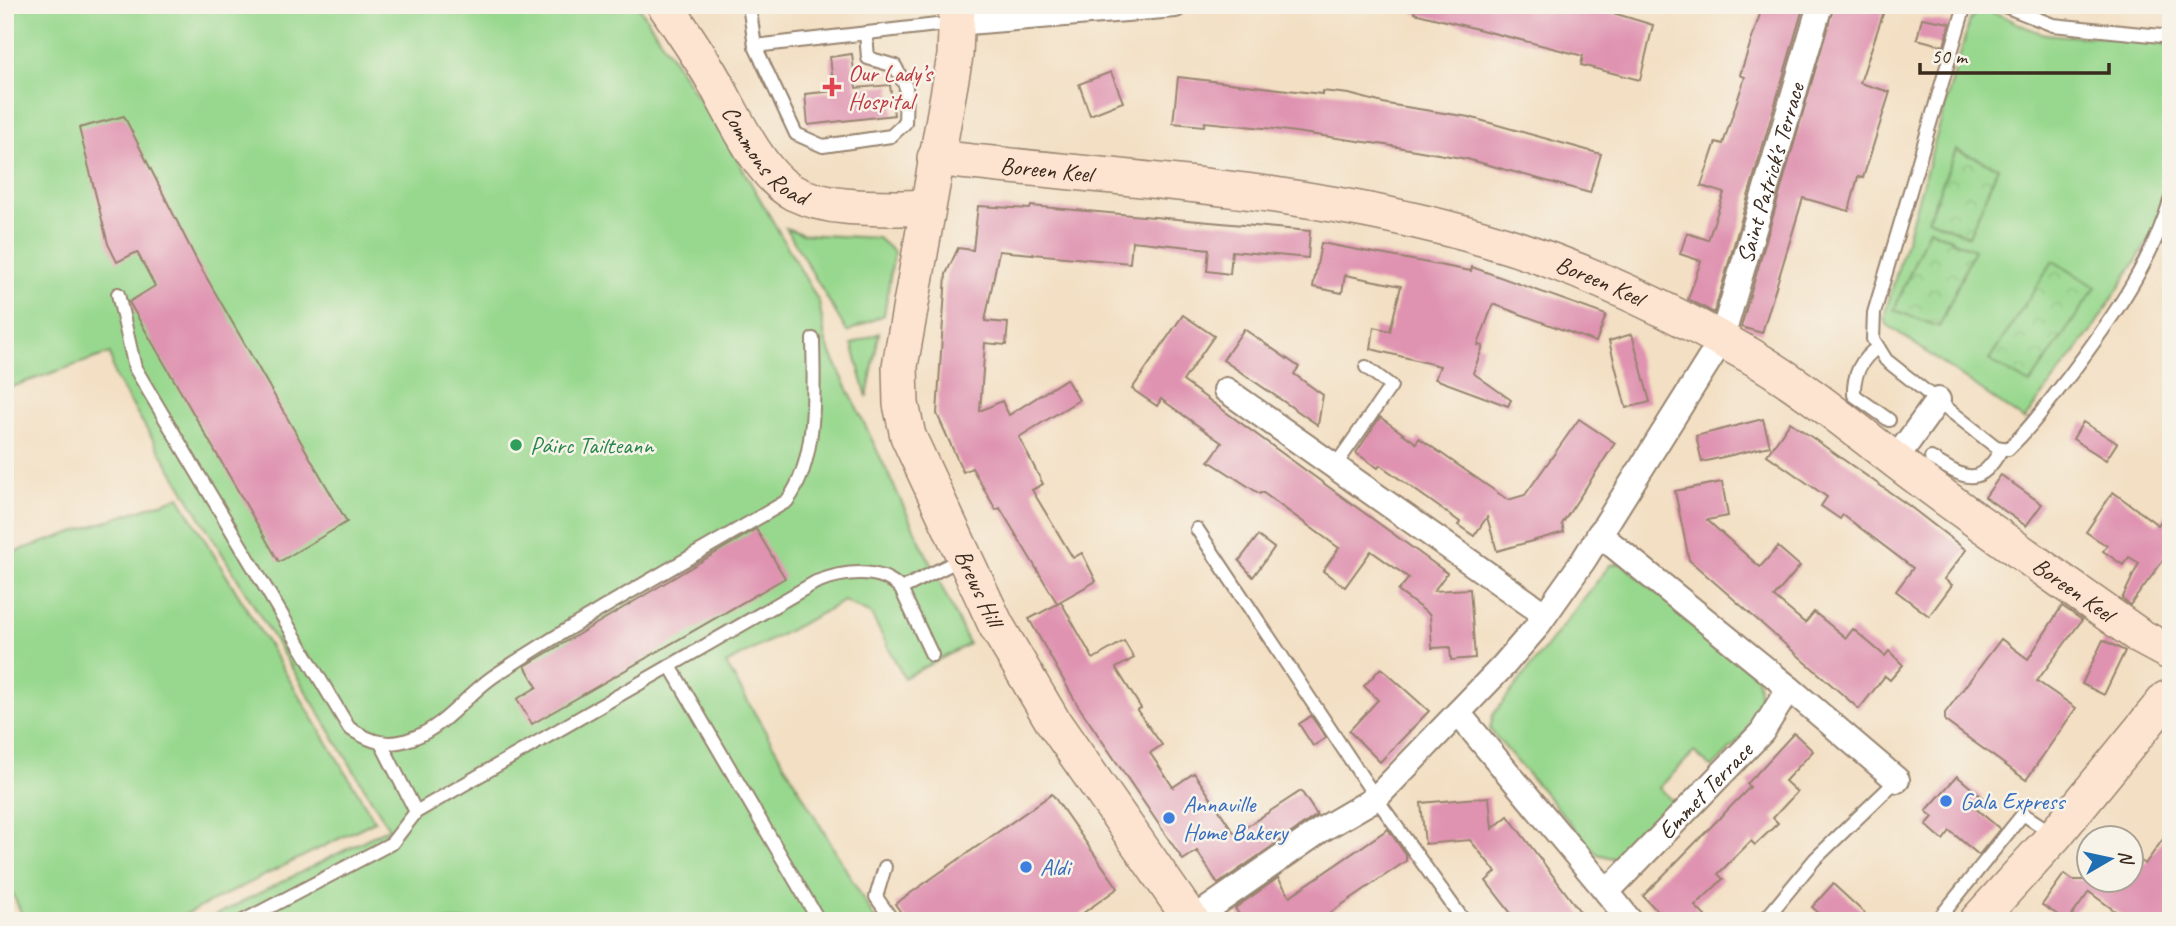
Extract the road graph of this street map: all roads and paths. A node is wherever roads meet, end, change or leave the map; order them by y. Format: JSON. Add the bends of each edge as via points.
{"nodes":[{"id":1,"x":665,"y":5,"type":"edge"},
{"id":2,"x":749,"y":5,"type":"edge"},
{"id":3,"x":1175,"y":5,"type":"edge"},
{"id":4,"x":1820,"y":5,"type":"edge"},
{"id":5,"x":1965,"y":5,"type":"edge"},
{"id":6,"x":2001,"y":5,"type":"edge"},
{"id":7,"x":956,"y":14,"type":"edge"},
{"id":8,"x":866,"y":33,"type":"junction"},
{"id":9,"x":2171,"y":37,"type":"edge"},
{"id":10,"x":755,"y":46,"type":"junction"},
{"id":11,"x":935,"y":158,"type":"junction"},
{"id":12,"x":2171,"y":198,"type":"edge"},
{"id":13,"x":927,"y":208,"type":"junction"},
{"id":14,"x":118,"y":294,"type":"dead end"},
{"id":15,"x":813,"y":339,"type":"dead end"},
{"id":16,"x":1721,"y":341,"type":"junction"},
{"id":17,"x":1878,"y":346,"type":"junction"},
{"id":18,"x":1366,"y":367,"type":"dead end"},
{"id":19,"x":1226,"y":390,"type":"dead end"},
{"id":20,"x":1938,"y":400,"type":"junction"},
{"id":21,"x":1889,"y":420,"type":"dead end"},
{"id":22,"x":2002,"y":448,"type":"junction"},
{"id":23,"x":1931,"y":458,"type":"dead end"},
{"id":24,"x":1895,"y":460,"type":"junction"},
{"id":25,"x":1335,"y":466,"type":"junction"},
{"id":26,"x":1197,"y":529,"type":"dead end"},
{"id":27,"x":1599,"y":534,"type":"junction"},
{"id":28,"x":964,"y":558,"type":"junction"},
{"id":29,"x":901,"y":589,"type":"junction"},
{"id":30,"x":1544,"y":614,"type":"junction"},
{"id":31,"x":2169,"y":649,"type":"edge"},
{"id":32,"x":932,"y":655,"type":"dead end"},
{"id":33,"x":670,"y":666,"type":"junction"},
{"id":34,"x":1788,"y":688,"type":"junction"},
{"id":35,"x":2168,"y":701,"type":"edge"},
{"id":36,"x":1458,"y":713,"type":"junction"},
{"id":37,"x":383,"y":745,"type":"junction"},
{"id":38,"x":1897,"y":780,"type":"joint"},
{"id":39,"x":1376,"y":797,"type":"junction"},
{"id":40,"x":416,"y":812,"type":"junction"},
{"id":41,"x":2055,"y":835,"type":"junction"},
{"id":42,"x":885,"y":867,"type":"dead end"},
{"id":43,"x":1607,"y":892,"type":"junction"},
{"id":44,"x":1192,"y":920,"type":"edge"},
{"id":45,"x":243,"y":921,"type":"edge"},
{"id":46,"x":819,"y":921,"type":"edge"},
{"id":47,"x":893,"y":921,"type":"edge"},
{"id":48,"x":1464,"y":921,"type":"edge"},
{"id":49,"x":1630,"y":921,"type":"edge"},
{"id":50,"x":1764,"y":921,"type":"edge"},
{"id":51,"x":1937,"y":921,"type":"edge"},
{"id":52,"x":1977,"y":921,"type":"edge"}],
"edges":[{"from":1,"to":13,"type":"street","name":"Commons Road","via":[[778,183],[796,194],[836,205]]},
{"from":2,"to":10,"type":"lane"},
{"from":3,"to":7,"type":"street"},
{"from":4,"to":16,"type":"street","name":"Saint Patrick's Terrace"},
{"from":5,"to":17,"type":"lane","via":[[1874,313],[1873,339]]},
{"from":6,"to":9,"type":"lane","via":[[2053,25]]},
{"from":7,"to":8,"type":"lane"},
{"from":7,"to":11,"type":"street","name":"Brews Hill","via":[[955,56]]},
{"from":8,"to":10,"type":"lane"},
{"from":8,"to":10,"type":"lane","via":[[868,58],[895,66],[906,87],[905,122],[891,136],[823,146],[796,134]]},
{"from":11,"to":13,"type":"street","name":"Brews Hill"},
{"from":11,"to":16,"type":"street","name":"Boreen Keel","via":[[1296,199],[1409,219],[1491,240],[1573,270]]},
{"from":12,"to":22,"type":"lane","via":[[2161,234],[2104,327],[2026,433],[2008,449]]},
{"from":13,"to":28,"type":"street","name":"Brews Hill","via":[[900,366],[901,404],[908,436]]},
{"from":14,"to":37,"type":"lane","via":[[135,368],[349,728]]},
{"from":15,"to":37,"type":"lane","via":[[812,430],[793,493],[786,501],[495,675],[429,731]]},
{"from":16,"to":24,"type":"street","name":"Boreen Keel","via":[[1753,357]]},
{"from":16,"to":27,"type":"street","name":"Saint Patrick's Terrace"},
{"from":17,"to":20,"type":"lane","via":[[1886,360]]},
{"from":17,"to":21,"type":"lane","via":[[1866,355],[1853,379],[1854,395]]},
{"from":18,"to":25,"type":"lane","via":[[1391,386]]},
{"from":19,"to":25,"type":"street"},
{"from":20,"to":22,"type":"lane"},
{"from":20,"to":24,"type":"street"},
{"from":22,"to":23,"type":"lane","via":[[1980,476],[1963,478]]},
{"from":24,"to":31,"type":"street","name":"Boreen Keel","via":[[2141,637]]},
{"from":25,"to":30,"type":"street"},
{"from":26,"to":39,"type":"lane"},
{"from":27,"to":30,"type":"street","name":"Saint Patrick's Terrace"},
{"from":27,"to":34,"type":"street"},
{"from":28,"to":29,"type":"lane"},
{"from":28,"to":44,"type":"street","name":"Brews Hill","via":[[996,625],[1052,720]]},
{"from":29,"to":32,"type":"lane"},
{"from":29,"to":33,"type":"lane","via":[[881,576],[830,576]]},
{"from":30,"to":36,"type":"street","name":"Saint Patrick's Terrace"},
{"from":31,"to":35,"type":"street","via":[[2158,675]]},
{"from":33,"to":40,"type":"lane"},
{"from":33,"to":46,"type":"lane"},
{"from":34,"to":38,"type":"street"},
{"from":34,"to":43,"type":"street","name":"Emmet Terrace","via":[[1762,732]]},
{"from":35,"to":41,"type":"street"},
{"from":36,"to":39,"type":"street","name":"Saint Patrick's Terrace"},
{"from":36,"to":43,"type":"street"},
{"from":37,"to":40,"type":"lane"},
{"from":38,"to":50,"type":"lane","via":[[1815,859]]},
{"from":39,"to":44,"type":"street","name":"Saint Patrick's Terrace"},
{"from":39,"to":48,"type":"lane"},
{"from":40,"to":45,"type":"lane","via":[[393,843]]},
{"from":41,"to":51,"type":"lane","via":[[2023,814]]},
{"from":41,"to":52,"type":"street"},
{"from":42,"to":47,"type":"lane","via":[[876,897]]},
{"from":43,"to":49,"type":"street"}]}
